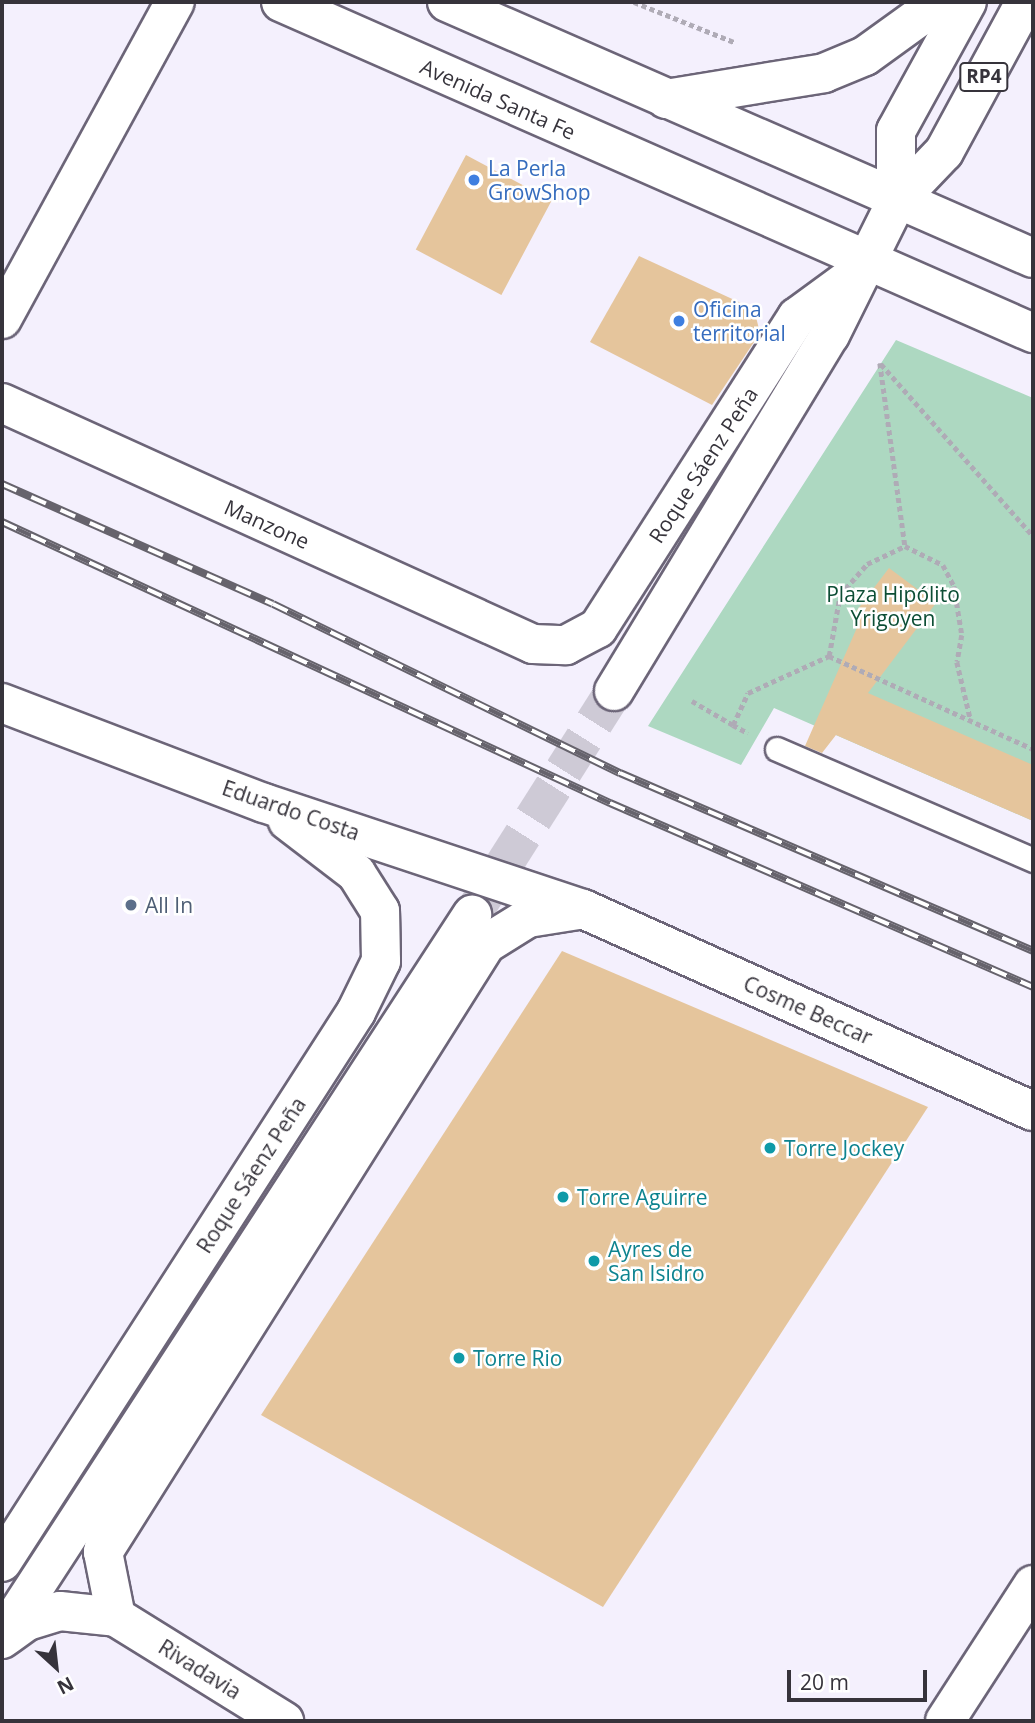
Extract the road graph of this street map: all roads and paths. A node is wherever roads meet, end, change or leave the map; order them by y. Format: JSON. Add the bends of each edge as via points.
{"nodes":[{"id":1,"x":175,"y":2,"type":"edge"},
{"id":2,"x":281,"y":2,"type":"edge"},
{"id":3,"x":447,"y":2,"type":"edge"},
{"id":4,"x":634,"y":2,"type":"edge"},
{"id":5,"x":940,"y":2,"type":"edge"},
{"id":6,"x":967,"y":2,"type":"edge"},
{"id":7,"x":1025,"y":2,"type":"edge"},
{"id":8,"x":739,"y":44,"type":"dead end"},
{"id":9,"x":666,"y":99,"type":"junction"},
{"id":10,"x":896,"y":202,"type":"junction"},
{"id":11,"x":1033,"y":258,"type":"edge"},
{"id":12,"x":868,"y":265,"type":"junction"},
{"id":13,"x":2,"y":319,"type":"edge"},
{"id":14,"x":1033,"y":333,"type":"edge"},
{"id":15,"x":2,"y":403,"type":"edge"},
{"id":16,"x":1033,"y":536,"type":"edge"},
{"id":17,"x":905,"y":546,"type":"junction"},
{"id":18,"x":533,"y":644,"type":"joint"},
{"id":19,"x":829,"y":656,"type":"junction"},
{"id":20,"x":614,"y":691,"type":"tunnel mouth"},
{"id":21,"x":692,"y":701,"type":"dead end"},
{"id":22,"x":2,"y":703,"type":"edge"},
{"id":23,"x":971,"y":721,"type":"junction"},
{"id":24,"x":1033,"y":748,"type":"edge"},
{"id":25,"x":777,"y":749,"type":"dead end"},
{"id":26,"x":264,"y":803,"type":"junction"},
{"id":27,"x":1033,"y":860,"type":"edge"},
{"id":28,"x":583,"y":909,"type":"junction"},
{"id":29,"x":472,"y":915,"type":"tunnel mouth"},
{"id":30,"x":1033,"y":1111,"type":"edge"},
{"id":31,"x":129,"y":1446,"type":"junction"},
{"id":32,"x":103,"y":1552,"type":"junction"},
{"id":33,"x":2,"y":1562,"type":"edge"},
{"id":34,"x":1033,"y":1585,"type":"edge"},
{"id":35,"x":116,"y":1618,"type":"junction"},
{"id":36,"x":2,"y":1638,"type":"edge"},
{"id":37,"x":284,"y":1721,"type":"edge"},
{"id":38,"x":945,"y":1721,"type":"edge"}],
"edges":[{"from":1,"to":13,"type":"street"},
{"from":2,"to":12,"type":"street","name":"Avenida Santa Fe"},
{"from":3,"to":9,"type":"street"},
{"from":4,"to":8,"type":"path"},
{"from":5,"to":9,"type":"street","via":[[866,56],[824,73]]},
{"from":6,"to":10,"type":"street","number":"RP4","via":[[896,131]]},
{"from":7,"to":10,"type":"street","number":"RP4","via":[[944,152]]},
{"from":9,"to":10,"type":"street"},
{"from":10,"to":11,"type":"street"},
{"from":10,"to":12,"type":"street","name":"Roque Sáenz Peña","number":"RP4"},
{"from":12,"to":14,"type":"street","name":"Avenida Santa Fe"},
{"from":12,"to":18,"type":"street","name":"Roque Sáenz Peña","via":[[797,317],[598,628],[566,645]]},
{"from":12,"to":20,"type":"street","name":"Roque Sáenz Peña","number":"RP4"},
{"from":15,"to":18,"type":"street","name":"Manzone"},
{"from":16,"to":17,"type":"path","via":[[880,363]]},
{"from":17,"to":19,"type":"path","via":[[867,564],[839,596]]},
{"from":17,"to":23,"type":"path","via":[[943,565],[954,586],[962,635],[957,662]]},
{"from":19,"to":21,"type":"path","via":[[748,693],[733,725]]},
{"from":19,"to":23,"type":"path"},
{"from":22,"to":26,"type":"street","name":"Eduardo Costa"},
{"from":23,"to":24,"type":"path"},
{"from":25,"to":27,"type":"lane"},
{"from":26,"to":28,"type":"street","name":"Eduardo Costa"},
{"from":26,"to":33,"type":"street","name":"Roque Sáenz Peña","via":[[356,873],[380,911],[381,961],[356,1012]]},
{"from":28,"to":30,"type":"street","name":"Cosme Beccar"},
{"from":28,"to":32,"type":"street","via":[[527,918],[486,944]]},
{"from":29,"to":31,"type":"street"},
{"from":31,"to":32,"type":"street"},
{"from":31,"to":36,"type":"street"},
{"from":32,"to":35,"type":"street"},
{"from":34,"to":38,"type":"street"},
{"from":35,"to":36,"type":"street","name":"Rivadavia","via":[[60,1611],[27,1621]]},
{"from":35,"to":37,"type":"street","name":"Rivadavia"}]}
